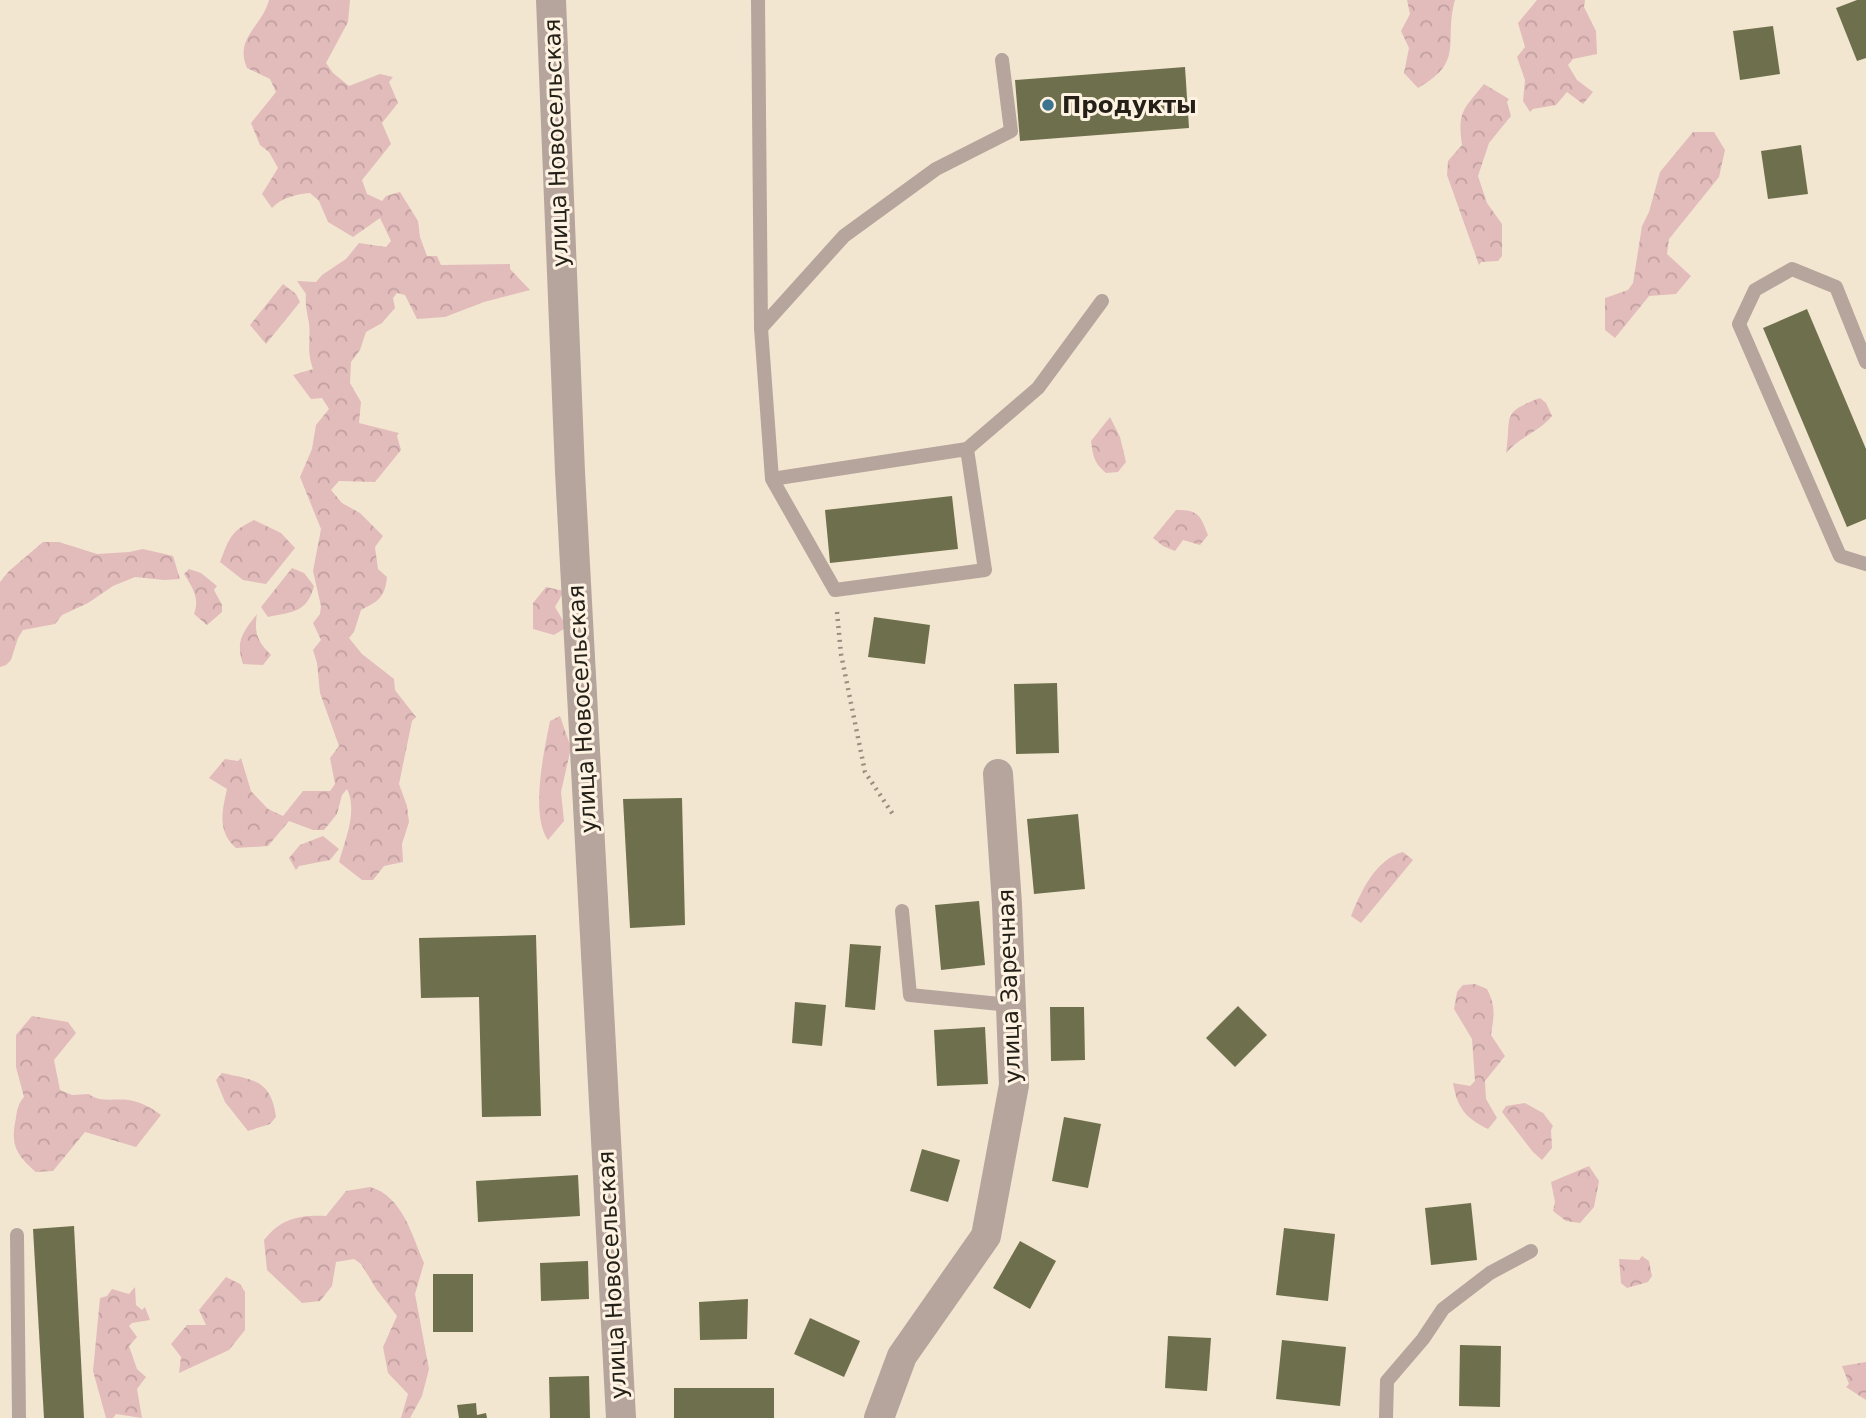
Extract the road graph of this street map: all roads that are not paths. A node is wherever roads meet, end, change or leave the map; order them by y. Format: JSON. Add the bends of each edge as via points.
{"nodes":[{"id":1,"x":551,"y":0,"type":"edge"},
{"id":2,"x":758,"y":0,"type":"edge"},
{"id":3,"x":1002,"y":60,"type":"dead end"},
{"id":4,"x":1102,"y":300,"type":"dead end"},
{"id":5,"x":761,"y":328,"type":"junction"},
{"id":6,"x":1866,"y":362,"type":"edge"},
{"id":7,"x":967,"y":449,"type":"junction"},
{"id":8,"x":772,"y":479,"type":"junction"},
{"id":9,"x":1866,"y":564,"type":"edge"},
{"id":10,"x":998,"y":774,"type":"dead end"},
{"id":11,"x":902,"y":911,"type":"dead end"},
{"id":12,"x":1010,"y":1004,"type":"junction"},
{"id":13,"x":17,"y":1235,"type":"dead end"},
{"id":14,"x":1531,"y":1251,"type":"dead end"},
{"id":15,"x":19,"y":1418,"type":"edge"},
{"id":16,"x":621,"y":1418,"type":"edge"},
{"id":17,"x":879,"y":1418,"type":"edge"},
{"id":18,"x":1386,"y":1418,"type":"edge"}],
"edges":[{"from":1,"to":16,"type":"street","name":"улица Новосельская","via":[[569,458]]},
{"from":2,"to":5,"type":"lane"},
{"from":3,"to":5,"type":"lane","via":[[1011,131],[936,169],[844,236]]},
{"from":4,"to":7,"type":"lane","via":[[1038,388]]},
{"from":5,"to":8,"type":"lane"},
{"from":6,"to":9,"type":"lane","via":[[1836,287],[1792,269],[1755,290],[1739,324],[1840,556]]},
{"from":7,"to":8,"type":"lane"},
{"from":7,"to":8,"type":"lane","via":[[985,570],[835,590]]},
{"from":10,"to":12,"type":"street","name":"улица Заречная"},
{"from":11,"to":12,"type":"lane","via":[[910,995]]},
{"from":12,"to":17,"type":"street","name":"улица Заречная","via":[[1014,1085],[986,1236],[902,1356]]},
{"from":13,"to":15,"type":"lane"},
{"from":14,"to":18,"type":"lane","via":[[1490,1273],[1443,1309],[1387,1381]]}]}
